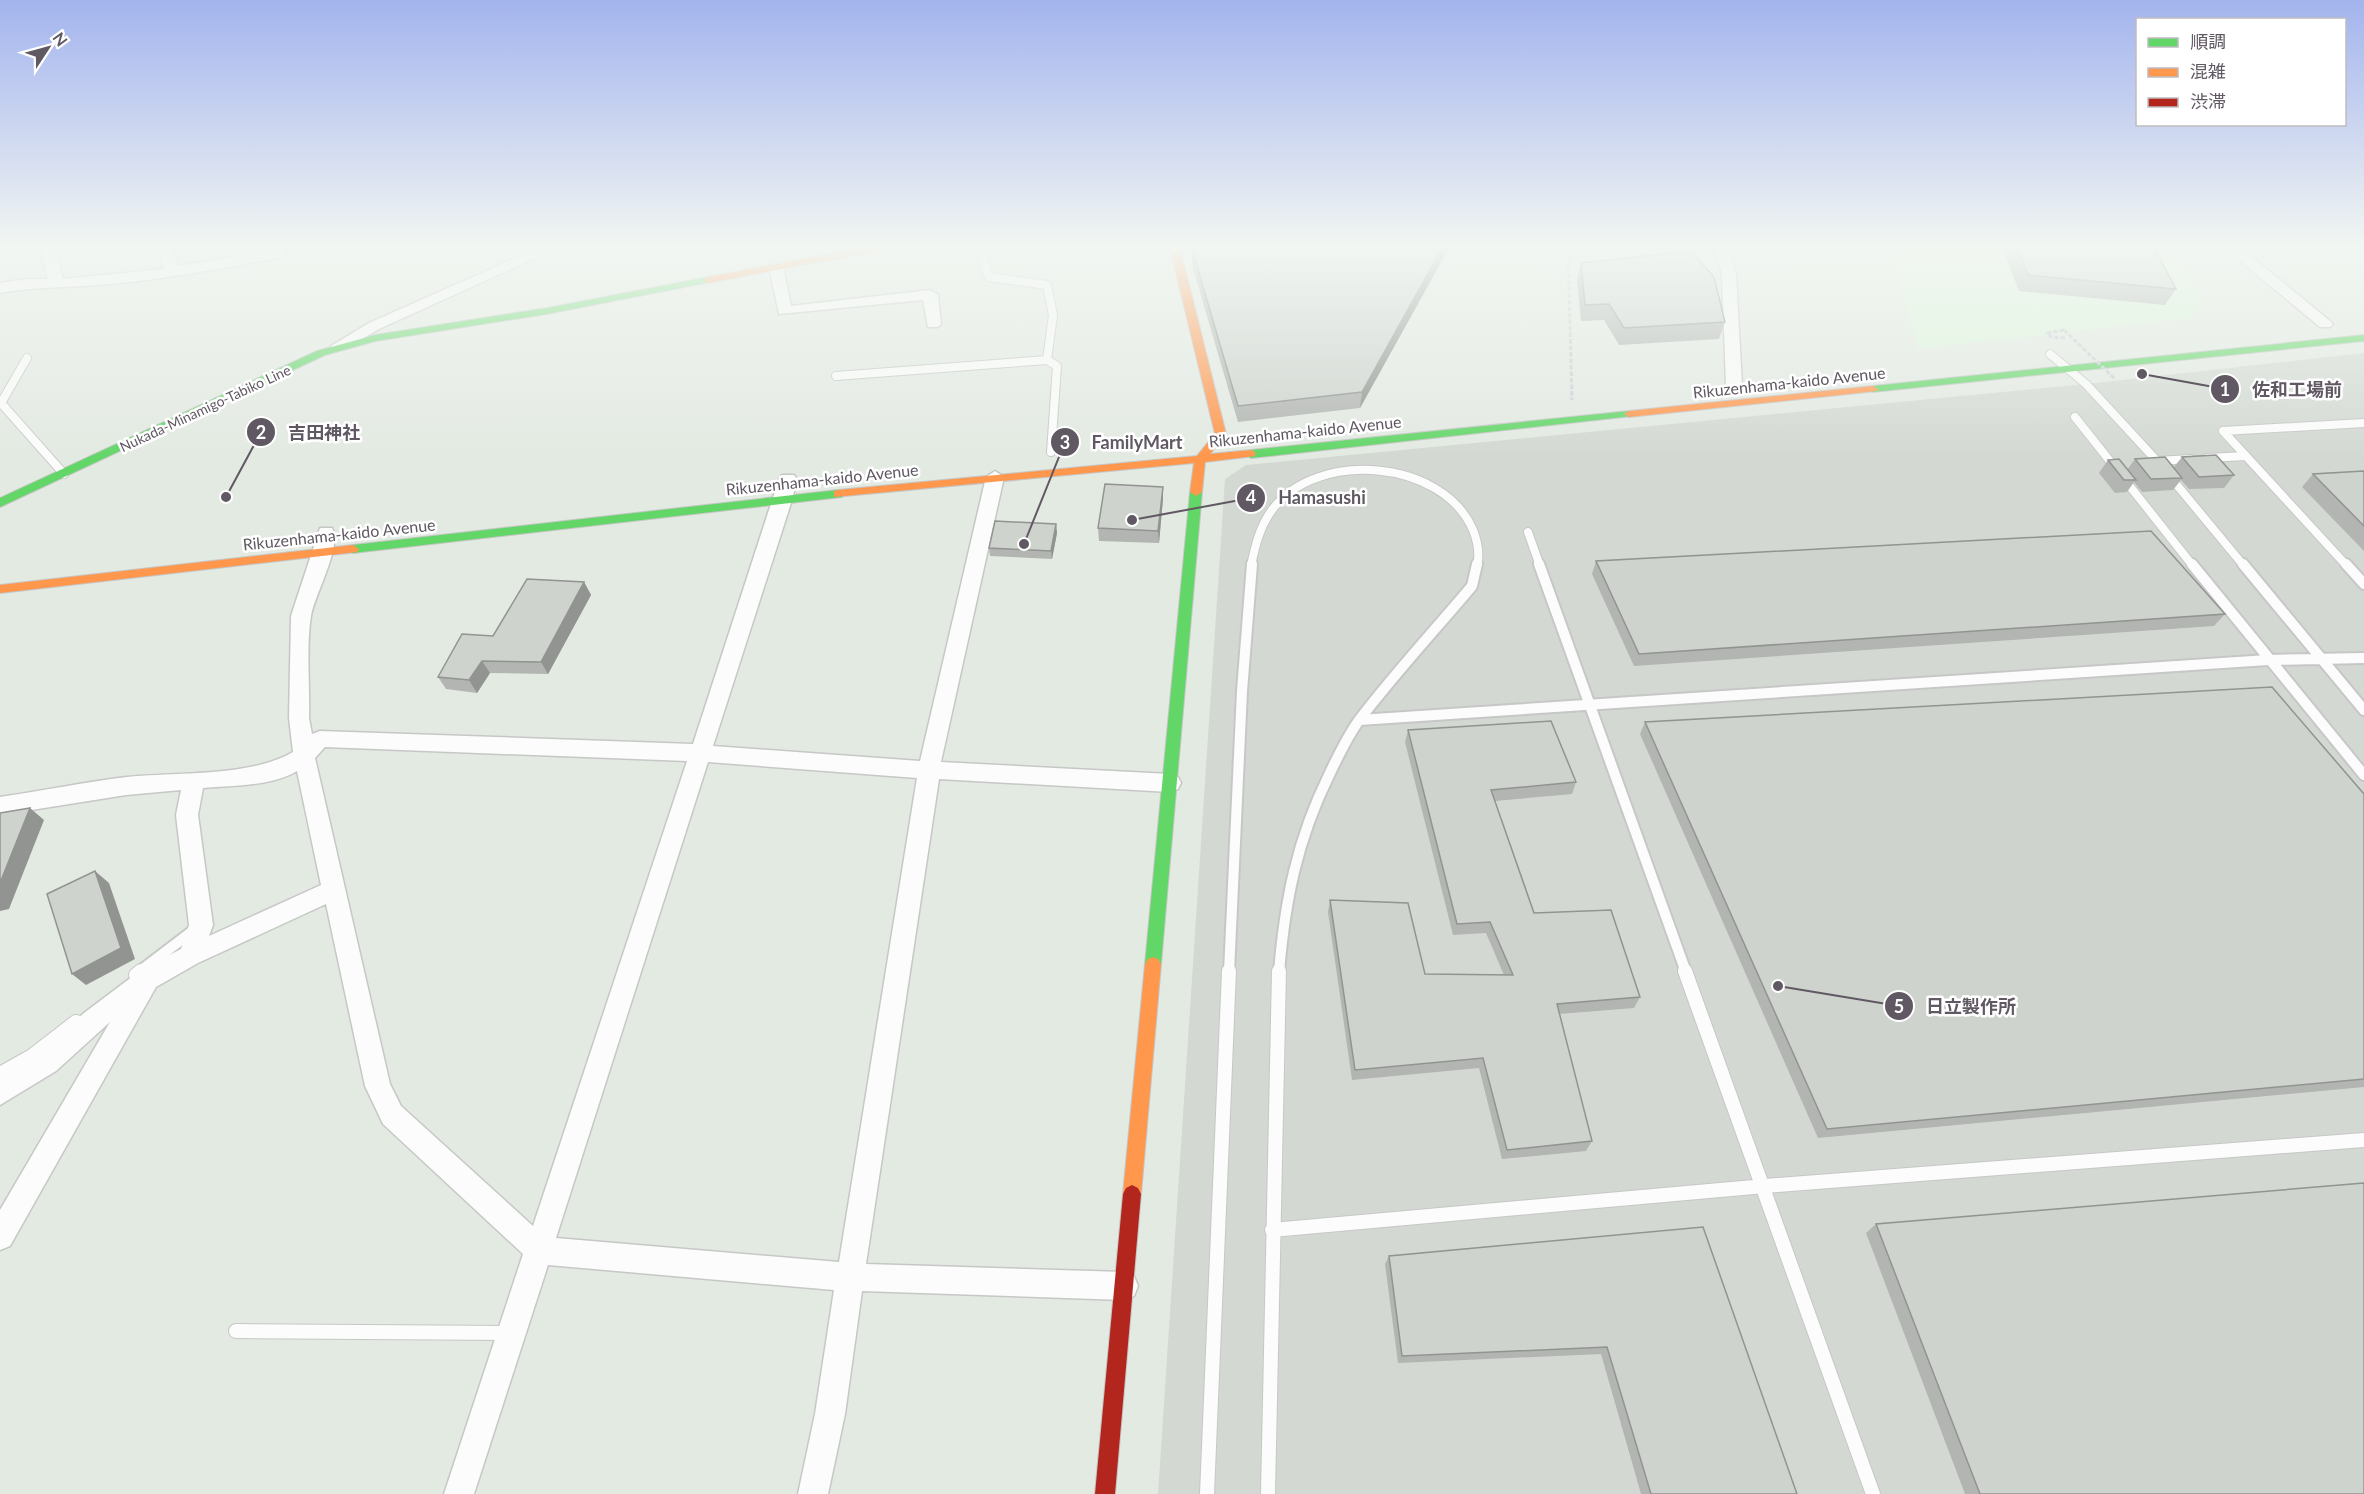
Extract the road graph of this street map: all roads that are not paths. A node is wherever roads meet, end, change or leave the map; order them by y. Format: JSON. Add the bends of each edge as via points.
{"nodes":[{"id":1,"x":391,"y":318,"type":"edge"},
{"id":2,"x":504,"y":318,"type":"edge"},
{"id":3,"x":932,"y":318,"type":"edge"},
{"id":4,"x":1053,"y":318,"type":"edge"},
{"id":5,"x":1195,"y":318,"type":"edge"},
{"id":6,"x":1731,"y":318,"type":"edge"},
{"id":7,"x":2323,"y":318,"type":"edge"},
{"id":8,"x":2330,"y":323,"type":"joint"},
{"id":9,"x":933,"y":324,"type":"dead end"},
{"id":10,"x":2302,"y":326,"type":"dead end"},
{"id":11,"x":2364,"y":338,"type":"edge"},
{"id":12,"x":339,"y":346,"type":"junction"},
{"id":13,"x":2073,"y":352,"type":"dead end"},
{"id":14,"x":2044,"y":355,"type":"joint"},
{"id":15,"x":27,"y":358,"type":"dead end"},
{"id":16,"x":1047,"y":360,"type":"junction"},
{"id":17,"x":2066,"y":370,"type":"junction"},
{"id":18,"x":836,"y":376,"type":"dead end"},
{"id":19,"x":1734,"y":386,"type":"dead end"},
{"id":20,"x":2075,"y":417,"type":"dead end"},
{"id":21,"x":2364,"y":423,"type":"edge"},
{"id":22,"x":1227,"y":433,"type":"junction"},
{"id":23,"x":1200,"y":436,"type":"dead end"},
{"id":24,"x":1051,"y":452,"type":"dead end"},
{"id":25,"x":2246,"y":456,"type":"junction"},
{"id":26,"x":1200,"y":459,"type":"junction"},
{"id":27,"x":2157,"y":461,"type":"junction"},
{"id":28,"x":64,"y":474,"type":"junction"},
{"id":29,"x":995,"y":477,"type":"junction"},
{"id":30,"x":787,"y":484,"type":"junction"},
{"id":31,"x":0,"y":503,"type":"edge"},
{"id":32,"x":1528,"y":532,"type":"dead end"},
{"id":33,"x":326,"y":537,"type":"junction"},
{"id":34,"x":2364,"y":584,"type":"edge"},
{"id":35,"x":0,"y":589,"type":"edge"},
{"id":36,"x":2364,"y":658,"type":"edge"},
{"id":37,"x":2268,"y":660,"type":"junction"},
{"id":38,"x":2321,"y":660,"type":"junction"},
{"id":39,"x":1589,"y":704,"type":"junction"},
{"id":40,"x":2364,"y":710,"type":"edge"},
{"id":41,"x":1359,"y":720,"type":"junction"},
{"id":42,"x":701,"y":753,"type":"junction"},
{"id":43,"x":304,"y":756,"type":"junction"},
{"id":44,"x":929,"y":770,"type":"junction"},
{"id":45,"x":2364,"y":775,"type":"edge"},
{"id":46,"x":194,"y":781,"type":"junction"},
{"id":47,"x":1170,"y":783,"type":"junction"},
{"id":48,"x":0,"y":806,"type":"edge"},
{"id":49,"x":335,"y":889,"type":"junction"},
{"id":50,"x":201,"y":925,"type":"junction"},
{"id":51,"x":190,"y":956,"type":"junction"},
{"id":52,"x":149,"y":978,"type":"junction"},
{"id":53,"x":0,"y":1074,"type":"edge"},
{"id":54,"x":0,"y":1094,"type":"edge"},
{"id":55,"x":2364,"y":1140,"type":"edge"},
{"id":56,"x":1764,"y":1186,"type":"junction"},
{"id":57,"x":1272,"y":1230,"type":"junction"},
{"id":58,"x":0,"y":1236,"type":"edge"},
{"id":59,"x":539,"y":1250,"type":"junction"},
{"id":60,"x":850,"y":1277,"type":"junction"},
{"id":61,"x":1124,"y":1286,"type":"junction"},
{"id":62,"x":236,"y":1331,"type":"dead end"},
{"id":63,"x":512,"y":1333,"type":"junction"},
{"id":64,"x":459,"y":1494,"type":"edge"},
{"id":65,"x":813,"y":1494,"type":"edge"},
{"id":66,"x":1105,"y":1494,"type":"edge"},
{"id":67,"x":1207,"y":1494,"type":"edge"},
{"id":68,"x":1268,"y":1494,"type":"edge"},
{"id":69,"x":1873,"y":1494,"type":"edge"}],
"edges":[{"from":1,"to":12,"type":"street"},
{"from":2,"to":12,"type":"main road","name":"Nukada-Minamigo-Tabiko Line"},
{"from":3,"to":9,"type":"street"},
{"from":4,"to":16,"type":"lane"},
{"from":5,"to":22,"type":"main road"},
{"from":6,"to":19,"type":"street"},
{"from":7,"to":8,"type":"street"},
{"from":8,"to":10,"type":"main road"},
{"from":11,"to":17,"type":"main road","name":"Rikuzenhama-kaido Avenue"},
{"from":12,"to":28,"type":"main road","name":"Nukada-Minamigo-Tabiko Line"},
{"from":13,"to":14,"type":"main road"},
{"from":14,"to":17,"type":"lane"},
{"from":15,"to":28,"type":"lane","via":[[1,403]]},
{"from":16,"to":18,"type":"lane"},
{"from":16,"to":24,"type":"lane","via":[[1057,366]]},
{"from":17,"to":26,"type":"main road","name":"Rikuzenhama-kaido Avenue"},
{"from":17,"to":27,"type":"lane","via":[[2086,384]]},
{"from":20,"to":37,"type":"lane"},
{"from":21,"to":25,"type":"lane","via":[[2223,431]]},
{"from":22,"to":23,"type":"main road","name":"Rikuzenhama-kaido Avenue"},
{"from":22,"to":26,"type":"main road"},
{"from":25,"to":27,"type":"lane"},
{"from":25,"to":34,"type":"lane"},
{"from":26,"to":29,"type":"main road","name":"Rikuzenhama-kaido Avenue"},
{"from":26,"to":47,"type":"main road"},
{"from":27,"to":38,"type":"lane"},
{"from":28,"to":31,"type":"main road","name":"Nukada-Minamigo-Tabiko Line"},
{"from":29,"to":30,"type":"main road","name":"Rikuzenhama-kaido Avenue"},
{"from":29,"to":44,"type":"street"},
{"from":30,"to":33,"type":"main road","name":"Rikuzenhama-kaido Avenue"},
{"from":30,"to":42,"type":"street"},
{"from":32,"to":39,"type":"lane"},
{"from":33,"to":35,"type":"main road","name":"Rikuzenhama-kaido Avenue"},
{"from":33,"to":43,"type":"street","via":[[302,616],[299,718]]},
{"from":36,"to":38,"type":"lane"},
{"from":37,"to":38,"type":"lane"},
{"from":37,"to":39,"type":"lane"},
{"from":37,"to":45,"type":"lane"},
{"from":38,"to":40,"type":"lane"},
{"from":39,"to":41,"type":"lane"},
{"from":39,"to":56,"type":"lane"},
{"from":41,"to":57,"type":"lane","via":[[1313,808],[1295,861],[1284,916]]},
{"from":41,"to":67,"type":"lane","via":[[1472,586],[1480,551],[1468,516],[1447,497],[1420,481],[1371,471],[1332,473],[1282,497],[1270,511],[1254,550],[1227,990]]},
{"from":42,"to":43,"type":"street","via":[[320,739]]},
{"from":42,"to":44,"type":"street"},
{"from":42,"to":59,"type":"street"},
{"from":43,"to":46,"type":"street","via":[[282,769]]},
{"from":43,"to":49,"type":"street"},
{"from":44,"to":47,"type":"street"},
{"from":44,"to":60,"type":"street"},
{"from":46,"to":48,"type":"street","via":[[126,786]]},
{"from":46,"to":50,"type":"street","via":[[187,814]]},
{"from":47,"to":61,"type":"main road"},
{"from":49,"to":51,"type":"street"},
{"from":49,"to":59,"type":"street","via":[[378,1086],[392,1114]]},
{"from":50,"to":51,"type":"street"},
{"from":50,"to":53,"type":"lane","via":[[32,1056]]},
{"from":51,"to":52,"type":"street"},
{"from":52,"to":54,"type":"street","via":[[47,1063]]},
{"from":52,"to":58,"type":"street"},
{"from":55,"to":56,"type":"lane"},
{"from":56,"to":57,"type":"lane"},
{"from":56,"to":69,"type":"lane"},
{"from":57,"to":68,"type":"lane"},
{"from":59,"to":60,"type":"street"},
{"from":59,"to":63,"type":"street"},
{"from":60,"to":61,"type":"street"},
{"from":60,"to":65,"type":"street","via":[[830,1414]]},
{"from":61,"to":66,"type":"main road"},
{"from":62,"to":63,"type":"lane"},
{"from":63,"to":64,"type":"street"}]}
